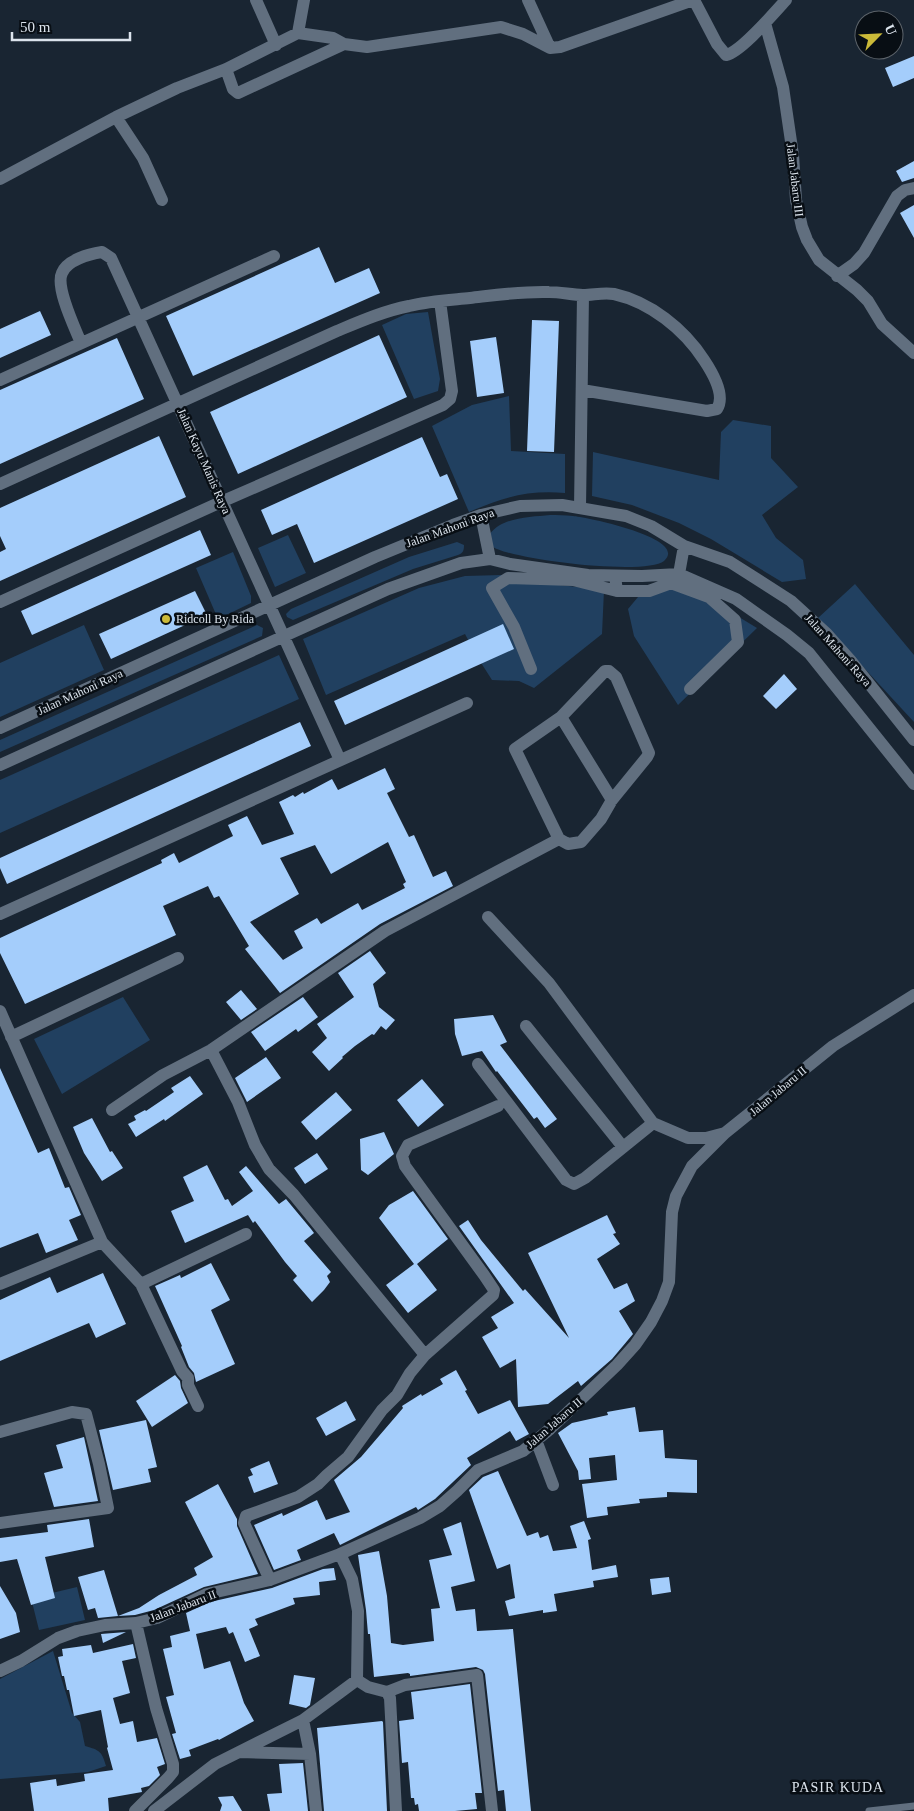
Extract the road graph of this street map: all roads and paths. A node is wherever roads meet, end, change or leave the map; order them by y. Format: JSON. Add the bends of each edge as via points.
{"nodes":[{"id":1,"x":256,"y":0,"type":"edge"},
{"id":2,"x":304,"y":0,"type":"edge"},
{"id":3,"x":528,"y":0,"type":"edge"},
{"id":4,"x":694,"y":0,"type":"edge"},
{"id":5,"x":786,"y":0,"type":"edge"},
{"id":6,"x":765,"y":23,"type":"junction"},
{"id":7,"x":298,"y":33,"type":"junction"},
{"id":8,"x":344,"y":44,"type":"junction"},
{"id":9,"x":276,"y":45,"type":"junction"},
{"id":10,"x":550,"y":48,"type":"junction"},
{"id":11,"x":226,"y":69,"type":"junction"},
{"id":12,"x":116,"y":117,"type":"junction"},
{"id":13,"x":0,"y":179,"type":"edge"},
{"id":14,"x":914,"y":188,"type":"edge"},
{"id":15,"x":162,"y":200,"type":"dead end"},
{"id":16,"x":274,"y":256,"type":"dead end"},
{"id":17,"x":837,"y":276,"type":"junction"},
{"id":18,"x":583,"y":295,"type":"junction"},
{"id":19,"x":440,"y":301,"type":"junction"},
{"id":20,"x":139,"y":317,"type":"junction"},
{"id":21,"x":81,"y":343,"type":"junction"},
{"id":22,"x":914,"y":353,"type":"edge"},
{"id":23,"x":0,"y":380,"type":"edge"},
{"id":24,"x":582,"y":390,"type":"junction"},
{"id":25,"x":178,"y":403,"type":"junction"},
{"id":26,"x":0,"y":484,"type":"edge"},
{"id":27,"x":221,"y":502,"type":"junction"},
{"id":28,"x":580,"y":508,"type":"junction"},
{"id":29,"x":481,"y":515,"type":"junction"},
{"id":30,"x":684,"y":546,"type":"junction"},
{"id":31,"x":490,"y":559,"type":"junction"},
{"id":32,"x":679,"y":574,"type":"junction"},
{"id":33,"x":615,"y":576,"type":"junction"},
{"id":34,"x":617,"y":591,"type":"junction"},
{"id":35,"x":0,"y":602,"type":"edge"},
{"id":36,"x":269,"y":605,"type":"junction"},
{"id":37,"x":282,"y":636,"type":"junction"},
{"id":38,"x":531,"y":669,"type":"dead end"},
{"id":39,"x":690,"y":689,"type":"dead end"},
{"id":40,"x":467,"y":703,"type":"dead end"},
{"id":41,"x":560,"y":717,"type":"junction"},
{"id":42,"x":0,"y":728,"type":"edge"},
{"id":43,"x":914,"y":740,"type":"edge"},
{"id":44,"x":340,"y":760,"type":"junction"},
{"id":45,"x":0,"y":765,"type":"edge"},
{"id":46,"x":914,"y":784,"type":"edge"},
{"id":47,"x":612,"y":800,"type":"junction"},
{"id":48,"x":559,"y":839,"type":"junction"},
{"id":49,"x":0,"y":914,"type":"edge"},
{"id":50,"x":488,"y":917,"type":"dead end"},
{"id":51,"x":178,"y":958,"type":"dead end"},
{"id":52,"x":914,"y":995,"type":"edge"},
{"id":53,"x":0,"y":1011,"type":"edge"},
{"id":54,"x":526,"y":1026,"type":"dead end"},
{"id":55,"x":11,"y":1036,"type":"junction"},
{"id":56,"x":211,"y":1050,"type":"junction"},
{"id":57,"x":478,"y":1064,"type":"dead end"},
{"id":58,"x":498,"y":1106,"type":"dead end"},
{"id":59,"x":112,"y":1110,"type":"dead end"},
{"id":60,"x":653,"y":1123,"type":"junction"},
{"id":61,"x":725,"y":1134,"type":"junction"},
{"id":62,"x":623,"y":1148,"type":"junction"},
{"id":63,"x":246,"y":1234,"type":"dead end"},
{"id":64,"x":102,"y":1242,"type":"junction"},
{"id":65,"x":0,"y":1284,"type":"edge"},
{"id":66,"x":141,"y":1284,"type":"junction"},
{"id":67,"x":425,"y":1355,"type":"junction"},
{"id":68,"x":198,"y":1406,"type":"dead end"},
{"id":69,"x":0,"y":1432,"type":"edge"},
{"id":70,"x":536,"y":1440,"type":"junction"},
{"id":71,"x":553,"y":1485,"type":"dead end"},
{"id":72,"x":0,"y":1523,"type":"edge"},
{"id":73,"x":340,"y":1554,"type":"junction"},
{"id":74,"x":270,"y":1580,"type":"junction"},
{"id":75,"x":136,"y":1623,"type":"junction"},
{"id":76,"x":0,"y":1671,"type":"edge"},
{"id":77,"x":357,"y":1680,"type":"junction"},
{"id":78,"x":387,"y":1692,"type":"junction"},
{"id":79,"x":303,"y":1720,"type":"junction"},
{"id":80,"x":238,"y":1752,"type":"junction"},
{"id":81,"x":310,"y":1754,"type":"junction"},
{"id":82,"x":914,"y":1806,"type":"edge"},
{"id":83,"x":135,"y":1811,"type":"edge"},
{"id":84,"x":154,"y":1811,"type":"edge"},
{"id":85,"x":316,"y":1811,"type":"edge"},
{"id":86,"x":396,"y":1811,"type":"edge"},
{"id":87,"x":492,"y":1811,"type":"edge"},
{"id":88,"x":869,"y":1811,"type":"edge"}],
"edges":[{"from":1,"to":9,"type":"street"},
{"from":2,"to":7,"type":"street"},
{"from":3,"to":10,"type":"street"},
{"from":4,"to":6,"type":"street","via":[[726,55],[734,52]]},
{"from":4,"to":10,"type":"street"},
{"from":5,"to":6,"type":"street"},
{"from":6,"to":17,"type":"street","name":"Jalan Jabaru III","via":[[783,87],[802,227],[815,255]]},
{"from":7,"to":8,"type":"street","via":[[333,38]]},
{"from":7,"to":9,"type":"street"},
{"from":8,"to":10,"type":"street","via":[[367,47],[501,27]]},
{"from":8,"to":11,"type":"street","via":[[238,93]]},
{"from":9,"to":11,"type":"street"},
{"from":11,"to":12,"type":"street","via":[[176,88]]},
{"from":12,"to":13,"type":"street"},
{"from":12,"to":15,"type":"street","via":[[143,158]]},
{"from":14,"to":17,"type":"street","via":[[897,196],[864,253]]},
{"from":16,"to":20,"type":"street"},
{"from":17,"to":22,"type":"street","name":"Jalan Jabaru III","via":[[868,301],[882,324]]},
{"from":18,"to":19,"type":"street","via":[[522,293]]},
{"from":18,"to":24,"type":"street"},
{"from":18,"to":24,"type":"street","via":[[612,294],[645,306],[673,324],[705,360],[714,378],[720,404],[717,409],[707,411]]},
{"from":19,"to":25,"type":"street","via":[[376,315]]},
{"from":19,"to":27,"type":"street","via":[[452,392],[450,399],[443,405]]},
{"from":20,"to":21,"type":"street"},
{"from":20,"to":21,"type":"street","name":"Jalan Kayu Manis Raya","via":[[111,258],[102,252],[91,254],[69,264],[61,273],[60,286]]},
{"from":20,"to":25,"type":"street","name":"Jalan Kayu Manis Raya"},
{"from":21,"to":23,"type":"street"},
{"from":24,"to":28,"type":"street"},
{"from":25,"to":26,"type":"street"},
{"from":25,"to":27,"type":"street","name":"Jalan Kayu Manis Raya"},
{"from":27,"to":35,"type":"street"},
{"from":27,"to":36,"type":"street","name":"Jalan Kayu Manis Raya"},
{"from":28,"to":29,"type":"street","name":"Jalan Mahoni Raya","via":[[531,504]]},
{"from":28,"to":30,"type":"street","name":"Jalan Mahoni Raya","via":[[626,516],[651,526]]},
{"from":29,"to":31,"type":"street"},
{"from":29,"to":36,"type":"street","name":"Jalan Mahoni Raya","via":[[374,557]]},
{"from":30,"to":32,"type":"street"},
{"from":30,"to":43,"type":"street","name":"Jalan Mahoni Raya","via":[[730,562],[791,601],[833,641]]},
{"from":31,"to":33,"type":"street","name":"Jalan Mahoni Raya","via":[[553,571]]},
{"from":31,"to":37,"type":"street","name":"Jalan Mahoni Raya","via":[[461,563],[388,588]]},
{"from":32,"to":33,"type":"street","name":"Jalan Mahoni Raya"},
{"from":32,"to":46,"type":"street","name":"Jalan Mahoni Raya","via":[[736,599],[809,654]]},
{"from":33,"to":34,"type":"street"},
{"from":34,"to":38,"type":"street","via":[[573,580],[508,578],[492,588],[514,627]]},
{"from":34,"to":39,"type":"street","via":[[649,591],[671,583],[709,597],[735,620],[738,642]]},
{"from":36,"to":37,"type":"street","name":"Jalan Kayu Manis Raya"},
{"from":36,"to":42,"type":"street","name":"Jalan Mahoni Raya"},
{"from":37,"to":44,"type":"street","name":"Jalan Kayu Manis Raya"},
{"from":37,"to":45,"type":"street","name":"Jalan Mahoni Raya"},
{"from":40,"to":44,"type":"street"},
{"from":41,"to":47,"type":"street"},
{"from":41,"to":47,"type":"street","via":[[605,671],[612,673],[649,753]]},
{"from":41,"to":48,"type":"street","via":[[515,749]]},
{"from":44,"to":49,"type":"street"},
{"from":47,"to":48,"type":"street","via":[[581,842],[568,844]]},
{"from":48,"to":56,"type":"street","via":[[385,931]]},
{"from":50,"to":60,"type":"street","via":[[549,983]]},
{"from":51,"to":55,"type":"street"},
{"from":52,"to":61,"type":"street","name":"Jalan Jabaru II","via":[[833,1046]]},
{"from":53,"to":55,"type":"street"},
{"from":54,"to":62,"type":"street"},
{"from":55,"to":64,"type":"street"},
{"from":56,"to":59,"type":"street","via":[[163,1075]]},
{"from":56,"to":67,"type":"street","via":[[238,1102],[254,1145],[270,1169]]},
{"from":57,"to":62,"type":"street","via":[[566,1180],[574,1184],[585,1178]]},
{"from":58,"to":67,"type":"street","via":[[408,1146],[402,1156],[405,1166],[494,1290],[482,1306]]},
{"from":60,"to":61,"type":"street","via":[[688,1138]]},
{"from":60,"to":62,"type":"street"},
{"from":61,"to":70,"type":"street","name":"Jalan Jabaru II","via":[[692,1166],[676,1196],[672,1212],[669,1282],[651,1322],[617,1365]]},
{"from":63,"to":66,"type":"street"},
{"from":64,"to":65,"type":"street"},
{"from":64,"to":66,"type":"street"},
{"from":66,"to":68,"type":"street","via":[[188,1378]]},
{"from":67,"to":74,"type":"street","via":[[348,1457],[318,1484],[298,1497],[246,1516],[244,1523]]},
{"from":69,"to":72,"type":"street","via":[[72,1412],[86,1414],[108,1508]]},
{"from":70,"to":71,"type":"street"},
{"from":70,"to":73,"type":"street","name":"Jalan Jabaru II","via":[[523,1450],[478,1470],[457,1492],[420,1518]]},
{"from":73,"to":74,"type":"street","name":"Jalan Jabaru II"},
{"from":73,"to":77,"type":"street","via":[[352,1579],[358,1611]]},
{"from":74,"to":75,"type":"street","name":"Jalan Jabaru II","via":[[207,1594],[173,1612]]},
{"from":75,"to":76,"type":"street","name":"Jalan Jabaru II","via":[[77,1631],[58,1638]]},
{"from":75,"to":83,"type":"street","via":[[173,1772]]},
{"from":77,"to":78,"type":"street"},
{"from":77,"to":79,"type":"street"},
{"from":78,"to":86,"type":"street","via":[[390,1698]]},
{"from":78,"to":87,"type":"street","via":[[405,1686],[478,1675]]},
{"from":79,"to":80,"type":"street"},
{"from":79,"to":81,"type":"street"},
{"from":80,"to":81,"type":"street"},
{"from":80,"to":84,"type":"street","via":[[215,1764]]},
{"from":81,"to":85,"type":"street"},
{"from":82,"to":88,"type":"lane"}]}
